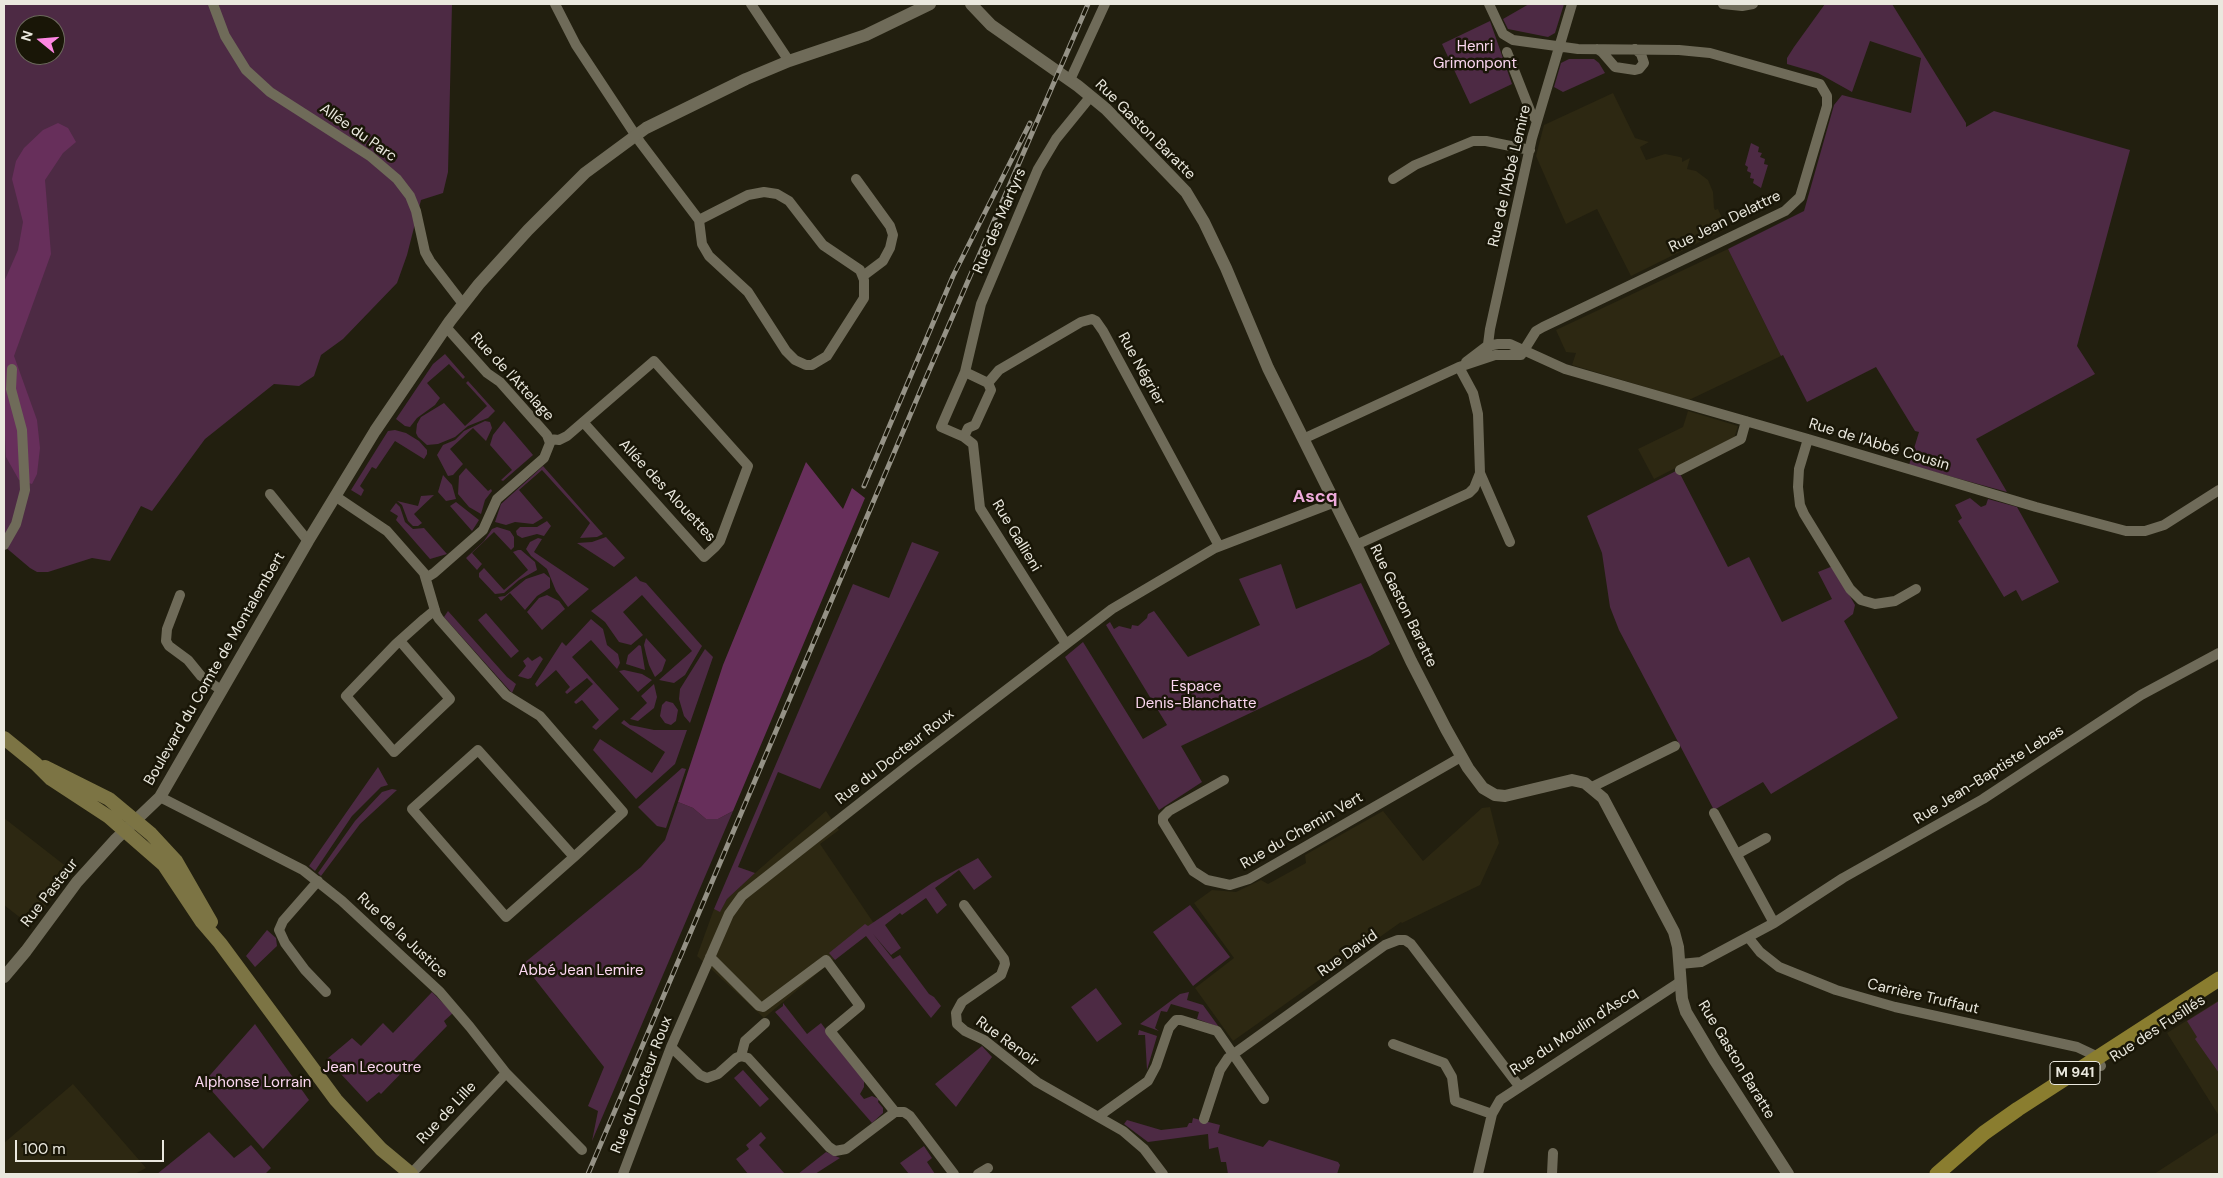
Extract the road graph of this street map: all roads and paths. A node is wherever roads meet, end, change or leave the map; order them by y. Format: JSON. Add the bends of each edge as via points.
{"nodes":[{"id":1,"x":213,"y":4,"type":"edge"},
{"id":2,"x":554,"y":4,"type":"edge"},
{"id":3,"x":751,"y":4,"type":"edge"},
{"id":4,"x":930,"y":4,"type":"edge"},
{"id":5,"x":970,"y":4,"type":"edge"},
{"id":6,"x":1105,"y":4,"type":"edge"},
{"id":7,"x":1489,"y":4,"type":"edge"},
{"id":8,"x":1572,"y":4,"type":"edge"},
{"id":9,"x":1723,"y":4,"type":"edge"},
{"id":10,"x":1753,"y":4,"type":"edge"},
{"id":11,"x":1559,"y":48,"type":"junction"},
{"id":12,"x":1597,"y":49,"type":"junction"},
{"id":13,"x":1635,"y":49,"type":"junction"},
{"id":14,"x":1507,"y":52,"type":"dead end"},
{"id":15,"x":789,"y":61,"type":"junction"},
{"id":16,"x":1070,"y":80,"type":"junction"},
{"id":17,"x":1091,"y":96,"type":"junction"},
{"id":18,"x":1537,"y":121,"type":"junction"},
{"id":19,"x":635,"y":134,"type":"junction"},
{"id":20,"x":1530,"y":150,"type":"junction"},
{"id":21,"x":856,"y":179,"type":"dead end"},
{"id":22,"x":1393,"y":179,"type":"dead end"},
{"id":23,"x":699,"y":220,"type":"junction"},
{"id":24,"x":863,"y":276,"type":"junction"},
{"id":25,"x":463,"y":304,"type":"junction"},
{"id":26,"x":446,"y":327,"type":"junction"},
{"id":27,"x":1487,"y":346,"type":"junction"},
{"id":28,"x":1526,"y":350,"type":"junction"},
{"id":29,"x":1487,"y":357,"type":"junction"},
{"id":30,"x":12,"y":369,"type":"dead end"},
{"id":31,"x":1461,"y":371,"type":"junction"},
{"id":32,"x":965,"y":372,"type":"junction"},
{"id":33,"x":988,"y":383,"type":"junction"},
{"id":34,"x":1746,"y":421,"type":"junction"},
{"id":35,"x":584,"y":422,"type":"junction"},
{"id":36,"x":964,"y":437,"type":"junction"},
{"id":37,"x":549,"y":439,"type":"junction"},
{"id":38,"x":1808,"y":439,"type":"junction"},
{"id":39,"x":1303,"y":440,"type":"junction"},
{"id":40,"x":1680,"y":470,"type":"dead end"},
{"id":41,"x":1480,"y":473,"type":"junction"},
{"id":42,"x":2219,"y":490,"type":"edge"},
{"id":43,"x":270,"y":494,"type":"dead end"},
{"id":44,"x":335,"y":496,"type":"junction"},
{"id":45,"x":1335,"y":502,"type":"junction"},
{"id":46,"x":308,"y":541,"type":"junction"},
{"id":47,"x":1510,"y":542,"type":"dead end"},
{"id":48,"x":4,"y":544,"type":"edge"},
{"id":49,"x":1356,"y":545,"type":"junction"},
{"id":50,"x":1219,"y":546,"type":"junction"},
{"id":51,"x":426,"y":578,"type":"junction"},
{"id":52,"x":1916,"y":589,"type":"dead end"},
{"id":53,"x":180,"y":595,"type":"dead end"},
{"id":54,"x":435,"y":610,"type":"junction"},
{"id":55,"x":400,"y":641,"type":"junction"},
{"id":56,"x":1066,"y":644,"type":"junction"},
{"id":57,"x":2219,"y":653,"type":"edge"},
{"id":58,"x":220,"y":690,"type":"junction"},
{"id":59,"x":4,"y":738,"type":"edge"},
{"id":60,"x":1675,"y":746,"type":"dead end"},
{"id":61,"x":1461,"y":757,"type":"junction"},
{"id":62,"x":36,"y":764,"type":"junction"},
{"id":63,"x":1224,"y":780,"type":"dead end"},
{"id":64,"x":1592,"y":787,"type":"junction"},
{"id":65,"x":160,"y":796,"type":"junction"},
{"id":66,"x":1714,"y":813,"type":"dead end"},
{"id":67,"x":136,"y":820,"type":"junction"},
{"id":68,"x":125,"y":830,"type":"junction"},
{"id":69,"x":1766,"y":838,"type":"dead end"},
{"id":70,"x":1737,"y":854,"type":"junction"},
{"id":71,"x":574,"y":857,"type":"junction"},
{"id":72,"x":318,"y":881,"type":"junction"},
{"id":73,"x":964,"y":905,"type":"dead end"},
{"id":74,"x":1774,"y":923,"type":"junction"},
{"id":75,"x":1748,"y":937,"type":"junction"},
{"id":76,"x":220,"y":943,"type":"junction"},
{"id":77,"x":710,"y":958,"type":"junction"},
{"id":78,"x":1680,"y":964,"type":"junction"},
{"id":79,"x":4,"y":977,"type":"edge"},
{"id":80,"x":2219,"y":979,"type":"edge"},
{"id":81,"x":1680,"y":982,"type":"junction"},
{"id":82,"x":2219,"y":989,"type":"edge"},
{"id":83,"x":326,"y":992,"type":"dead end"},
{"id":84,"x":765,"y":1022,"type":"dead end"},
{"id":85,"x":1393,"y":1044,"type":"dead end"},
{"id":86,"x":671,"y":1047,"type":"junction"},
{"id":87,"x":1233,"y":1054,"type":"junction"},
{"id":88,"x":741,"y":1056,"type":"junction"},
{"id":89,"x":2098,"y":1062,"type":"junction"},
{"id":90,"x":506,"y":1073,"type":"junction"},
{"id":91,"x":1519,"y":1086,"type":"junction"},
{"id":92,"x":1264,"y":1099,"type":"dead end"},
{"id":93,"x":896,"y":1112,"type":"junction"},
{"id":94,"x":1492,"y":1114,"type":"junction"},
{"id":95,"x":1099,"y":1116,"type":"junction"},
{"id":96,"x":1204,"y":1119,"type":"dead end"},
{"id":97,"x":582,"y":1150,"type":"dead end"},
{"id":98,"x":1553,"y":1153,"type":"dead end"},
{"id":99,"x":988,"y":1168,"type":"dead end"},
{"id":100,"x":411,"y":1174,"type":"edge"},
{"id":101,"x":623,"y":1174,"type":"edge"},
{"id":102,"x":954,"y":1174,"type":"edge"},
{"id":103,"x":978,"y":1174,"type":"edge"},
{"id":104,"x":1163,"y":1174,"type":"edge"},
{"id":105,"x":1478,"y":1174,"type":"edge"},
{"id":106,"x":1552,"y":1174,"type":"edge"},
{"id":107,"x":1788,"y":1174,"type":"edge"},
{"id":108,"x":1937,"y":1174,"type":"edge"},
{"id":109,"x":1952,"y":1174,"type":"edge"}],
"edges":[{"from":1,"to":25,"type":"street","name":"Allée du Parc","via":[[225,36],[246,70],[270,92],[370,156],[397,179],[410,196],[430,261]]},
{"from":2,"to":19,"type":"street","via":[[576,45]]},
{"from":3,"to":15,"type":"street"},
{"from":4,"to":15,"type":"street","name":"Boulevard du Comte de Montalembert","via":[[866,34]]},
{"from":5,"to":16,"type":"street","name":"Rue Gaston Baratte","via":[[991,24]]},
{"from":6,"to":16,"type":"street"},
{"from":7,"to":11,"type":"street","name":"Rue Jean Delattre","via":[[1506,37]]},
{"from":8,"to":11,"type":"street","name":"Rue de l'Abbé Lemire"},
{"from":9,"to":10,"type":"street"},
{"from":11,"to":12,"type":"street","name":"Rue Jean Delattre"},
{"from":11,"to":18,"type":"street","name":"Rue de l'Abbé Lemire"},
{"from":12,"to":13,"type":"street","name":"Rue Jean Delattre"},
{"from":12,"to":13,"type":"street","via":[[1615,67],[1635,70],[1644,63]]},
{"from":13,"to":28,"type":"street","name":"Rue Jean Delattre","via":[[1719,54],[1820,84],[1826,93],[1827,106],[1803,190],[1797,202],[1785,211],[1540,328]]},
{"from":14,"to":18,"type":"street"},
{"from":15,"to":19,"type":"street","name":"Boulevard du Comte de Montalembert","via":[[692,104]]},
{"from":16,"to":17,"type":"street","name":"Rue Gaston Baratte"},
{"from":17,"to":32,"type":"street","name":"Rue des Martyrs","via":[[1056,139],[1038,169],[981,304]]},
{"from":17,"to":39,"type":"street","name":"Rue Gaston Baratte","via":[[1169,173],[1204,222]]},
{"from":18,"to":20,"type":"street","name":"Rue de l'Abbé Lemire"},
{"from":19,"to":23,"type":"street"},
{"from":19,"to":25,"type":"street","name":"Boulevard du Comte de Montalembert","via":[[585,173],[557,200]]},
{"from":20,"to":22,"type":"street","via":[[1483,140],[1473,141],[1415,165]]},
{"from":20,"to":27,"type":"street","name":"Rue de l'Abbé Lemire"},
{"from":21,"to":24,"type":"street","via":[[893,235],[884,261]]},
{"from":23,"to":24,"type":"street","via":[[748,195],[777,194],[789,201],[823,245],[852,263]]},
{"from":23,"to":24,"type":"street","via":[[705,250],[748,292],[786,351],[800,363],[817,364],[827,356],[864,298]]},
{"from":25,"to":26,"type":"street","name":"Boulevard du Comte de Montalembert"},
{"from":26,"to":37,"type":"street","name":"Rue de l'Attelage","via":[[500,382]]},
{"from":26,"to":44,"type":"street","name":"Boulevard du Comte de Montalembert"},
{"from":27,"to":28,"type":"street","name":"Rue de l'Abbé Cousin","via":[[1505,343]]},
{"from":27,"to":29,"type":"street","name":"Rue de l'Abbé Lemire"},
{"from":27,"to":31,"type":"street"},
{"from":28,"to":29,"type":"street","via":[[1519,356],[1501,354]]},
{"from":28,"to":34,"type":"street","name":"Rue de l'Abbé Cousin","via":[[1565,369]]},
{"from":29,"to":31,"type":"street"},
{"from":30,"to":48,"type":"street","via":[[11,389],[22,430],[25,490],[16,524]]},
{"from":31,"to":39,"type":"street"},
{"from":31,"to":41,"type":"street","via":[[1478,414]]},
{"from":32,"to":33,"type":"street"},
{"from":32,"to":36,"type":"street","name":"Rue des Martyrs","via":[[941,427]]},
{"from":33,"to":36,"type":"street","via":[[991,390],[975,425],[968,428]]},
{"from":33,"to":50,"type":"street","name":"Rue Négrier","via":[[999,370],[1082,322],[1096,321]]},
{"from":34,"to":38,"type":"street","name":"Rue de l'Abbé Cousin"},
{"from":34,"to":40,"type":"street","via":[[1741,439]]},
{"from":35,"to":35,"type":"street","name":"Allée des Alouettes","via":[[654,361],[748,466],[718,544],[704,557]]},
{"from":35,"to":37,"type":"street","name":"Allée des Alouettes","via":[[565,438]]},
{"from":36,"to":56,"type":"street","name":"Rue Gallieni","via":[[974,448],[980,508]]},
{"from":37,"to":51,"type":"street","name":"Rue de l'Attelage","via":[[550,446],[545,456],[497,499],[483,530]]},
{"from":38,"to":42,"type":"street","name":"Rue de l'Abbé Cousin","via":[[2036,508],[2133,532],[2145,532],[2164,525]]},
{"from":38,"to":52,"type":"street","via":[[1798,481],[1802,509],[1850,589],[1861,600],[1875,604],[1895,601]]},
{"from":39,"to":45,"type":"street","name":"Rue Gaston Baratte"},
{"from":41,"to":47,"type":"street"},
{"from":41,"to":49,"type":"street","via":[[1474,488],[1468,493]]},
{"from":43,"to":46,"type":"street"},
{"from":44,"to":46,"type":"street","name":"Boulevard du Comte de Montalembert"},
{"from":44,"to":51,"type":"street","via":[[385,529]]},
{"from":45,"to":49,"type":"street","name":"Rue Gaston Baratte"},
{"from":45,"to":50,"type":"street","name":"Rue du Docteur Roux"},
{"from":46,"to":58,"type":"street","name":"Boulevard du Comte de Montalembert"},
{"from":49,"to":61,"type":"street","name":"Rue Gaston Baratte"},
{"from":50,"to":56,"type":"street","name":"Rue du Docteur Roux","via":[[1112,609]]},
{"from":51,"to":54,"type":"street"},
{"from":53,"to":58,"type":"street","via":[[167,629],[166,641]]},
{"from":54,"to":55,"type":"street"},
{"from":54,"to":71,"type":"street","via":[[439,619],[504,692],[540,716],[623,812]]},
{"from":55,"to":55,"type":"street","via":[[346,696],[394,752],[450,699]]},
{"from":56,"to":77,"type":"street","name":"Rue du Docteur Roux","via":[[752,887],[732,907]]},
{"from":57,"to":74,"type":"street","name":"Rue Jean-Baptiste Lebas","via":[[2140,695],[1983,799],[1837,882]]},
{"from":58,"to":65,"type":"street","name":"Boulevard du Comte de Montalembert"},
{"from":59,"to":62,"type":"main road"},
{"from":60,"to":64,"type":"street"},
{"from":61,"to":63,"type":"street","name":"Rue du Chemin Vert","via":[[1249,879],[1230,885],[1207,880],[1193,871],[1164,822],[1169,811]]},
{"from":61,"to":64,"type":"street","name":"Rue Gaston Baratte","via":[[1484,788],[1496,795],[1505,796],[1572,780]]},
{"from":62,"to":67,"type":"main road","via":[[109,799]]},
{"from":62,"to":68,"type":"main road","via":[[51,779]]},
{"from":64,"to":78,"type":"street","name":"Rue Gaston Baratte","via":[[1603,798],[1668,920],[1676,939]]},
{"from":65,"to":67,"type":"street","name":"Boulevard du Comte de Montalembert"},
{"from":65,"to":72,"type":"street","name":"Rue de la Justice","via":[[288,862]]},
{"from":66,"to":70,"type":"street"},
{"from":67,"to":68,"type":"street","name":"Boulevard du Comte de Montalembert"},
{"from":67,"to":76,"type":"main road","via":[[176,861]]},
{"from":68,"to":76,"type":"main road","via":[[164,865]]},
{"from":68,"to":79,"type":"street","name":"Rue Pasteur","via":[[77,882]]},
{"from":69,"to":70,"type":"street"},
{"from":70,"to":74,"type":"street"},
{"from":71,"to":71,"type":"street","via":[[478,750],[412,809],[506,917]]},
{"from":72,"to":83,"type":"street","via":[[279,930],[305,970]]},
{"from":72,"to":90,"type":"street","name":"Rue de la Justice","via":[[423,976],[465,1021]]},
{"from":73,"to":95,"type":"street","name":"Rue Renoir","via":[[1004,959],[1004,964],[1001,975],[962,1002],[956,1013],[957,1024],[984,1040],[1037,1082]]},
{"from":74,"to":75,"type":"street","name":"Rue Jean-Baptiste Lebas"},
{"from":75,"to":78,"type":"street","name":"Rue Jean-Baptiste Lebas","via":[[1702,962]]},
{"from":75,"to":89,"type":"street","name":"Carrière Truffaut","via":[[1779,967],[1836,990],[2077,1047],[2088,1051]]},
{"from":76,"to":100,"type":"main road","via":[[336,1100],[381,1149]]},
{"from":77,"to":86,"type":"street","name":"Rue du Docteur Roux"},
{"from":77,"to":93,"type":"street","via":[[763,1008],[826,960],[860,1006],[830,1031]]},
{"from":78,"to":81,"type":"street","name":"Rue Gaston Baratte"},
{"from":80,"to":89,"type":"main road","name":"Rue des Fusillés","number":"M 941"},
{"from":81,"to":91,"type":"street","name":"Rue du Moulin d'Ascq"},
{"from":81,"to":107,"type":"street","name":"Rue Gaston Baratte","via":[[1684,1006],[1691,1020]]},
{"from":82,"to":89,"type":"main road","name":"Rue des Fusillés","number":"M 941"},
{"from":84,"to":88,"type":"street","via":[[745,1041]]},
{"from":85,"to":94,"type":"street","via":[[1444,1063],[1452,1077],[1455,1101]]},
{"from":86,"to":88,"type":"street","via":[[707,1078],[718,1074]]},
{"from":86,"to":101,"type":"street","name":"Rue du Docteur Roux"},
{"from":87,"to":91,"type":"street","name":"Rue David","via":[[1385,945],[1405,940]]},
{"from":87,"to":92,"type":"street"},
{"from":87,"to":95,"type":"street","via":[[1217,1030],[1176,1020],[1148,1081]]},
{"from":87,"to":96,"type":"street","name":"Rue David","via":[[1220,1070]]},
{"from":88,"to":93,"type":"street","via":[[751,1060],[833,1150],[846,1149]]},
{"from":89,"to":108,"type":"main road","name":"Rue des Fusillés","number":"M 941","via":[[1991,1128]]},
{"from":89,"to":109,"type":"main road","name":"Rue des Fusillés","number":"M 941","via":[[2006,1127]]},
{"from":90,"to":97,"type":"street","name":"Rue de la Justice"},
{"from":90,"to":100,"type":"street","name":"Rue de Lille"},
{"from":91,"to":94,"type":"street","name":"Rue du Moulin d'Ascq","via":[[1500,1100]]},
{"from":93,"to":102,"type":"street","via":[[902,1111],[910,1116]]},
{"from":94,"to":105,"type":"street","name":"Rue du Moulin d'Ascq"},
{"from":95,"to":104,"type":"street","name":"Rue Renoir","via":[[1134,1140]]},
{"from":98,"to":106,"type":"street"},
{"from":99,"to":103,"type":"street"}]}
